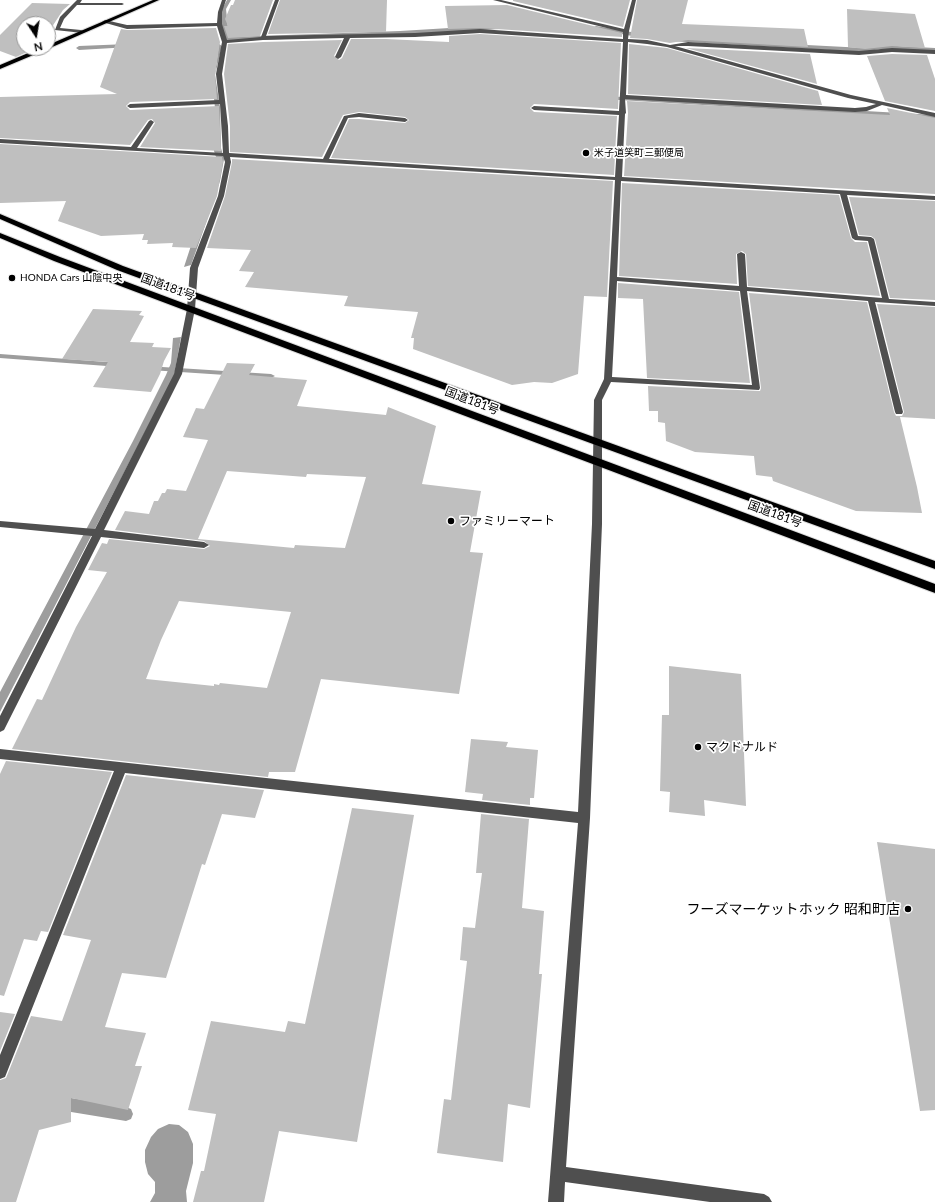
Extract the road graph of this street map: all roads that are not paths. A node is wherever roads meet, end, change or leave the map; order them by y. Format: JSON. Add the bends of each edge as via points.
{"nodes":[{"id":1,"x":158,"y":0,"type":"edge"},
{"id":2,"x":224,"y":0,"type":"edge"},
{"id":3,"x":277,"y":0,"type":"edge"},
{"id":4,"x":495,"y":0,"type":"edge"},
{"id":5,"x":634,"y":0,"type":"edge"},
{"id":6,"x":78,"y":2,"type":"edge"},
{"id":7,"x":122,"y":4,"type":"dead end"},
{"id":8,"x":105,"y":22,"type":"junction"},
{"id":9,"x":219,"y":24,"type":"junction"},
{"id":10,"x":626,"y":31,"type":"junction"},
{"id":11,"x":81,"y":32,"type":"junction"},
{"id":12,"x":348,"y":36,"type":"junction"},
{"id":13,"x":263,"y":38,"type":"junction"},
{"id":14,"x":626,"y":40,"type":"junction"},
{"id":15,"x":225,"y":42,"type":"junction"},
{"id":16,"x":56,"y":43,"type":"edge"},
{"id":17,"x":668,"y":46,"type":"junction"},
{"id":18,"x":935,"y":52,"type":"edge"},
{"id":19,"x":26,"y":56,"type":"edge"},
{"id":20,"x":338,"y":57,"type":"dead end"},
{"id":21,"x":0,"y":67,"type":"edge"},
{"id":22,"x":624,"y":97,"type":"junction"},
{"id":23,"x":222,"y":102,"type":"junction"},
{"id":24,"x":881,"y":104,"type":"junction"},
{"id":25,"x":130,"y":106,"type":"dead end"},
{"id":26,"x":534,"y":108,"type":"dead end"},
{"id":27,"x":623,"y":113,"type":"junction"},
{"id":28,"x":935,"y":115,"type":"edge"},
{"id":29,"x":405,"y":120,"type":"dead end"},
{"id":30,"x":151,"y":122,"type":"dead end"},
{"id":31,"x":0,"y":141,"type":"edge"},
{"id":32,"x":133,"y":149,"type":"junction"},
{"id":33,"x":226,"y":155,"type":"junction"},
{"id":34,"x":326,"y":161,"type":"junction"},
{"id":35,"x":619,"y":179,"type":"junction"},
{"id":36,"x":843,"y":192,"type":"junction"},
{"id":37,"x":935,"y":198,"type":"edge"},
{"id":38,"x":0,"y":216,"type":"edge"},
{"id":39,"x":0,"y":235,"type":"edge"},
{"id":40,"x":741,"y":254,"type":"dead end"},
{"id":41,"x":613,"y":279,"type":"junction"},
{"id":42,"x":743,"y":288,"type":"junction"},
{"id":43,"x":192,"y":293,"type":"junction"},
{"id":44,"x":871,"y":299,"type":"junction"},
{"id":45,"x":886,"y":301,"type":"junction"},
{"id":46,"x":935,"y":304,"type":"edge"},
{"id":47,"x":191,"y":309,"type":"junction"},
{"id":48,"x":608,"y":378,"type":"junction"},
{"id":49,"x":899,"y":412,"type":"dead end"},
{"id":50,"x":597,"y":441,"type":"junction"},
{"id":51,"x":597,"y":462,"type":"junction"},
{"id":52,"x":0,"y":524,"type":"edge"},
{"id":53,"x":98,"y":533,"type":"junction"},
{"id":54,"x":204,"y":545,"type":"dead end"},
{"id":55,"x":935,"y":565,"type":"edge"},
{"id":56,"x":935,"y":589,"type":"edge"},
{"id":57,"x":0,"y":727,"type":"edge"},
{"id":58,"x":0,"y":754,"type":"edge"},
{"id":59,"x":121,"y":767,"type":"junction"},
{"id":60,"x":584,"y":818,"type":"junction"},
{"id":61,"x":0,"y":1072,"type":"edge"},
{"id":62,"x":557,"y":1173,"type":"junction"},
{"id":63,"x":556,"y":1202,"type":"edge"},
{"id":64,"x":764,"y":1202,"type":"edge"}],
"edges":[{"from":1,"to":8,"type":"main road"},
{"from":2,"to":9,"type":"street"},
{"from":3,"to":13,"type":"street"},
{"from":4,"to":10,"type":"street"},
{"from":5,"to":10,"type":"street"},
{"from":6,"to":7,"type":"street"},
{"from":6,"to":11,"type":"street","via":[[62,18],[57,29]]},
{"from":8,"to":9,"type":"street","via":[[134,27]]},
{"from":8,"to":11,"type":"main road"},
{"from":9,"to":15,"type":"street"},
{"from":10,"to":14,"type":"street"},
{"from":11,"to":16,"type":"main road"},
{"from":12,"to":13,"type":"street"},
{"from":12,"to":14,"type":"street","via":[[480,31]]},
{"from":12,"to":20,"type":"street"},
{"from":13,"to":15,"type":"street"},
{"from":14,"to":17,"type":"street"},
{"from":14,"to":22,"type":"street"},
{"from":15,"to":23,"type":"street","via":[[219,74]]},
{"from":17,"to":18,"type":"street","via":[[688,44],[859,53],[883,50]]},
{"from":17,"to":24,"type":"street"},
{"from":19,"to":21,"type":"main road"},
{"from":22,"to":24,"type":"street","via":[[855,110]]},
{"from":22,"to":27,"type":"street"},
{"from":23,"to":25,"type":"street"},
{"from":23,"to":33,"type":"street"},
{"from":24,"to":28,"type":"street"},
{"from":26,"to":27,"type":"street"},
{"from":27,"to":35,"type":"street"},
{"from":29,"to":34,"type":"street","via":[[346,117]]},
{"from":30,"to":32,"type":"street"},
{"from":31,"to":32,"type":"street"},
{"from":32,"to":33,"type":"street"},
{"from":33,"to":34,"type":"street"},
{"from":33,"to":43,"type":"street","via":[[228,162],[221,196],[194,268]]},
{"from":34,"to":35,"type":"street"},
{"from":35,"to":36,"type":"street"},
{"from":35,"to":41,"type":"street"},
{"from":36,"to":37,"type":"street"},
{"from":36,"to":45,"type":"street","via":[[856,238],[871,239]]},
{"from":38,"to":43,"type":"highway","name":"国道181号","via":[[120,268]]},
{"from":39,"to":47,"type":"highway","name":"国道181号"},
{"from":40,"to":42,"type":"street"},
{"from":41,"to":42,"type":"street"},
{"from":41,"to":48,"type":"street"},
{"from":42,"to":44,"type":"street"},
{"from":42,"to":48,"type":"street","via":[[756,388]]},
{"from":43,"to":47,"type":"street"},
{"from":43,"to":50,"type":"highway","name":"国道181号"},
{"from":44,"to":45,"type":"street"},
{"from":44,"to":49,"type":"street"},
{"from":45,"to":46,"type":"street"},
{"from":47,"to":51,"type":"highway","name":"国道181号"},
{"from":47,"to":53,"type":"street","via":[[178,374]]},
{"from":48,"to":50,"type":"street","via":[[598,400]]},
{"from":50,"to":51,"type":"street"},
{"from":50,"to":55,"type":"highway","name":"国道181号"},
{"from":51,"to":56,"type":"highway","name":"国道181号"},
{"from":51,"to":60,"type":"street","via":[[597,524]]},
{"from":52,"to":53,"type":"street"},
{"from":53,"to":54,"type":"street"},
{"from":53,"to":57,"type":"street"},
{"from":58,"to":59,"type":"street"},
{"from":59,"to":60,"type":"street"},
{"from":59,"to":61,"type":"street"},
{"from":60,"to":62,"type":"street"},
{"from":62,"to":63,"type":"street"},
{"from":62,"to":64,"type":"street"}]}
